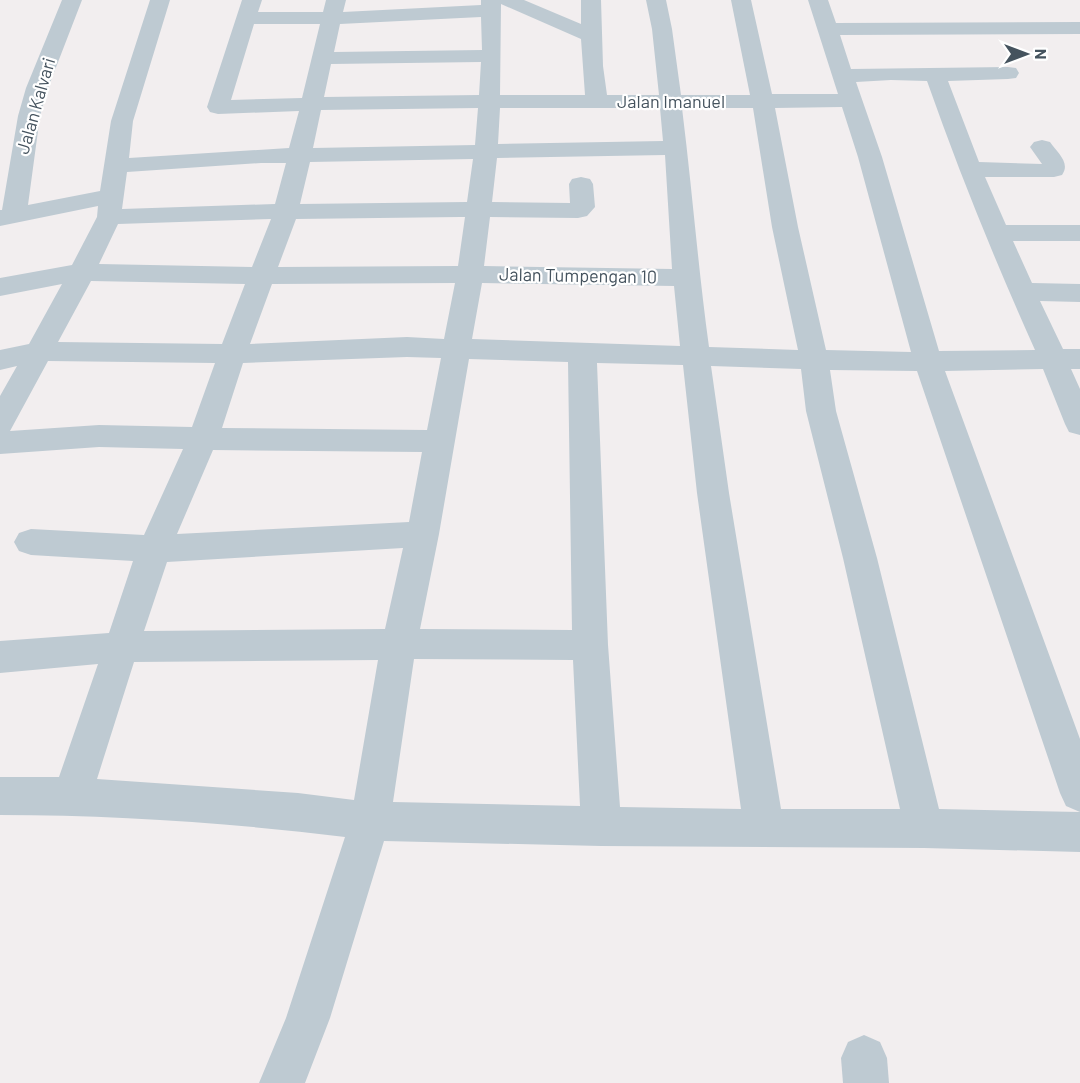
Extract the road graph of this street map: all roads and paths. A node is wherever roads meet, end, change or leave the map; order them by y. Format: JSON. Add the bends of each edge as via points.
{"nodes":[{"id":1,"x":72,"y":0,"type":"edge"},
{"id":2,"x":160,"y":0,"type":"edge"},
{"id":3,"x":591,"y":0,"type":"edge"},
{"id":4,"x":656,"y":0,"type":"edge"},
{"id":5,"x":741,"y":0,"type":"edge"},
{"id":6,"x":818,"y":0,"type":"edge"},
{"id":7,"x":497,"y":4,"type":"edge"},
{"id":8,"x":248,"y":9,"type":"edge"},
{"id":9,"x":334,"y":9,"type":"edge"},
{"id":10,"x":1039,"y":9,"type":"dead end"},
{"id":11,"x":1052,"y":28,"type":"junction"},
{"id":12,"x":1080,"y":28,"type":"edge"},
{"id":13,"x":829,"y":29,"type":"junction"},
{"id":14,"x":590,"y":35,"type":"junction"},
{"id":15,"x":492,"y":56,"type":"junction"},
{"id":16,"x":323,"y":58,"type":"junction"},
{"id":17,"x":1008,"y":73,"type":"dead end"},
{"id":18,"x":933,"y":75,"type":"junction"},
{"id":19,"x":847,"y":88,"type":"junction"},
{"id":20,"x":490,"y":101,"type":"junction"},
{"id":21,"x":597,"y":102,"type":"junction"},
{"id":22,"x":671,"y":102,"type":"junction"},
{"id":23,"x":762,"y":102,"type":"junction"},
{"id":24,"x":313,"y":103,"type":"junction"},
{"id":25,"x":1042,"y":147,"type":"dead end"},
{"id":26,"x":675,"y":148,"type":"junction"},
{"id":27,"x":486,"y":152,"type":"junction"},
{"id":28,"x":300,"y":155,"type":"junction"},
{"id":29,"x":115,"y":166,"type":"junction"},
{"id":30,"x":970,"y":169,"type":"junction"},
{"id":31,"x":581,"y":184,"type":"dead end"},
{"id":32,"x":110,"y":206,"type":"junction"},
{"id":33,"x":478,"y":208,"type":"junction"},
{"id":34,"x":286,"y":212,"type":"junction"},
{"id":35,"x":7,"y":216,"type":"edge"},
{"id":36,"x":997,"y":233,"type":"junction"},
{"id":37,"x":1080,"y":234,"type":"edge"},
{"id":38,"x":82,"y":272,"type":"junction"},
{"id":39,"x":470,"y":274,"type":"junction"},
{"id":40,"x":262,"y":276,"type":"junction"},
{"id":41,"x":686,"y":278,"type":"junction"},
{"id":42,"x":0,"y":287,"type":"edge"},
{"id":43,"x":1024,"y":292,"type":"junction"},
{"id":44,"x":1080,"y":293,"type":"edge"},
{"id":45,"x":456,"y":349,"type":"junction"},
{"id":46,"x":39,"y":351,"type":"junction"},
{"id":47,"x":582,"y":352,"type":"junction"},
{"id":48,"x":232,"y":354,"type":"junction"},
{"id":49,"x":696,"y":356,"type":"junction"},
{"id":50,"x":1067,"y":359,"type":"edge"},
{"id":51,"x":0,"y":360,"type":"edge"},
{"id":52,"x":814,"y":360,"type":"junction"},
{"id":53,"x":927,"y":360,"type":"junction"},
{"id":54,"x":0,"y":423,"type":"edge"},
{"id":55,"x":1080,"y":424,"type":"edge"},
{"id":56,"x":203,"y":439,"type":"junction"},
{"id":57,"x":440,"y":441,"type":"junction"},
{"id":58,"x":0,"y":443,"type":"edge"},
{"id":59,"x":423,"y":534,"type":"junction"},
{"id":60,"x":31,"y":542,"type":"dead end"},
{"id":61,"x":154,"y":549,"type":"junction"},
{"id":62,"x":399,"y":644,"type":"junction"},
{"id":63,"x":590,"y":645,"type":"junction"},
{"id":64,"x":121,"y":647,"type":"junction"},
{"id":65,"x":0,"y":657,"type":"edge"},
{"id":66,"x":1080,"y":793,"type":"edge"},
{"id":67,"x":0,"y":796,"type":"edge"},
{"id":68,"x":72,"y":796,"type":"junction"},
{"id":69,"x":370,"y":821,"type":"junction"},
{"id":70,"x":601,"y":827,"type":"junction"},
{"id":71,"x":924,"y":828,"type":"junction"},
{"id":72,"x":764,"y":829,"type":"junction"},
{"id":73,"x":1080,"y":832,"type":"edge"},
{"id":74,"x":282,"y":1083,"type":"edge"}],
"edges":[{"from":1,"to":35,"type":"street","name":"Jalan Kalvari","via":[[37,88]]},
{"from":2,"to":29,"type":"street","via":[[122,121]]},
{"from":3,"to":14,"type":"street"},
{"from":4,"to":22,"type":"street"},
{"from":5,"to":23,"type":"street"},
{"from":6,"to":13,"type":"street"},
{"from":7,"to":9,"type":"street"},
{"from":7,"to":14,"type":"street"},
{"from":7,"to":15,"type":"street"},
{"from":8,"to":9,"type":"street"},
{"from":8,"to":24,"type":"street","name":"Jalan Imanuel","via":[[218,107]]},
{"from":9,"to":16,"type":"street"},
{"from":10,"to":11,"type":"street"},
{"from":11,"to":12,"type":"street"},
{"from":11,"to":13,"type":"street"},
{"from":13,"to":19,"type":"street"},
{"from":14,"to":21,"type":"street"},
{"from":15,"to":16,"type":"street"},
{"from":15,"to":20,"type":"street"},
{"from":16,"to":24,"type":"street"},
{"from":17,"to":18,"type":"street","name":"Jalan Imanuel"},
{"from":18,"to":19,"type":"street","name":"Jalan Imanuel"},
{"from":18,"to":30,"type":"street"},
{"from":19,"to":23,"type":"street","name":"Jalan Imanuel"},
{"from":19,"to":53,"type":"street"},
{"from":20,"to":21,"type":"street","name":"Jalan Imanuel"},
{"from":20,"to":24,"type":"street","name":"Jalan Imanuel"},
{"from":20,"to":27,"type":"street"},
{"from":21,"to":22,"type":"street","name":"Jalan Imanuel"},
{"from":22,"to":23,"type":"street","name":"Jalan Imanuel"},
{"from":22,"to":26,"type":"street"},
{"from":23,"to":52,"type":"street"},
{"from":24,"to":28,"type":"street"},
{"from":25,"to":30,"type":"street","via":[[1054,170]]},
{"from":26,"to":27,"type":"street"},
{"from":26,"to":41,"type":"street","via":[[687,253]]},
{"from":27,"to":28,"type":"street"},
{"from":27,"to":33,"type":"street"},
{"from":28,"to":29,"type":"street"},
{"from":28,"to":34,"type":"street"},
{"from":29,"to":32,"type":"street"},
{"from":30,"to":36,"type":"street"},
{"from":31,"to":33,"type":"street","via":[[583,207],[578,211]]},
{"from":32,"to":34,"type":"street"},
{"from":32,"to":35,"type":"street"},
{"from":32,"to":38,"type":"street"},
{"from":33,"to":34,"type":"street"},
{"from":33,"to":39,"type":"street"},
{"from":34,"to":40,"type":"street"},
{"from":36,"to":37,"type":"street"},
{"from":36,"to":43,"type":"street"},
{"from":38,"to":40,"type":"street","name":"Jalan Tumpengan 10"},
{"from":38,"to":42,"type":"street","name":"Jalan Tumpengan 10"},
{"from":38,"to":46,"type":"street"},
{"from":39,"to":40,"type":"street","name":"Jalan Tumpengan 10"},
{"from":39,"to":41,"type":"street","name":"Jalan Tumpengan 10"},
{"from":39,"to":45,"type":"street"},
{"from":40,"to":48,"type":"street"},
{"from":41,"to":49,"type":"street"},
{"from":43,"to":44,"type":"street"},
{"from":43,"to":50,"type":"street"},
{"from":45,"to":47,"type":"street"},
{"from":45,"to":48,"type":"street"},
{"from":45,"to":57,"type":"street"},
{"from":46,"to":48,"type":"street"},
{"from":46,"to":51,"type":"street"},
{"from":46,"to":54,"type":"street"},
{"from":47,"to":49,"type":"street"},
{"from":47,"to":63,"type":"street"},
{"from":48,"to":56,"type":"street"},
{"from":49,"to":52,"type":"street"},
{"from":49,"to":72,"type":"street","via":[[712,493]]},
{"from":50,"to":53,"type":"street"},
{"from":50,"to":55,"type":"street"},
{"from":52,"to":53,"type":"street"},
{"from":52,"to":71,"type":"street","via":[[821,411]]},
{"from":53,"to":66,"type":"street"},
{"from":56,"to":57,"type":"street"},
{"from":56,"to":58,"type":"street","via":[[99,436]]},
{"from":56,"to":61,"type":"street"},
{"from":57,"to":59,"type":"street"},
{"from":59,"to":61,"type":"street"},
{"from":59,"to":62,"type":"street"},
{"from":60,"to":61,"type":"street"},
{"from":61,"to":64,"type":"street"},
{"from":62,"to":63,"type":"street"},
{"from":62,"to":64,"type":"street"},
{"from":62,"to":69,"type":"street"},
{"from":63,"to":70,"type":"street"},
{"from":64,"to":65,"type":"street"},
{"from":64,"to":68,"type":"street"},
{"from":67,"to":68,"type":"street"},
{"from":68,"to":69,"type":"street"},
{"from":69,"to":70,"type":"street"},
{"from":69,"to":74,"type":"street","via":[[308,1018]]},
{"from":70,"to":72,"type":"street"},
{"from":71,"to":72,"type":"street"},
{"from":71,"to":73,"type":"street"}]}
